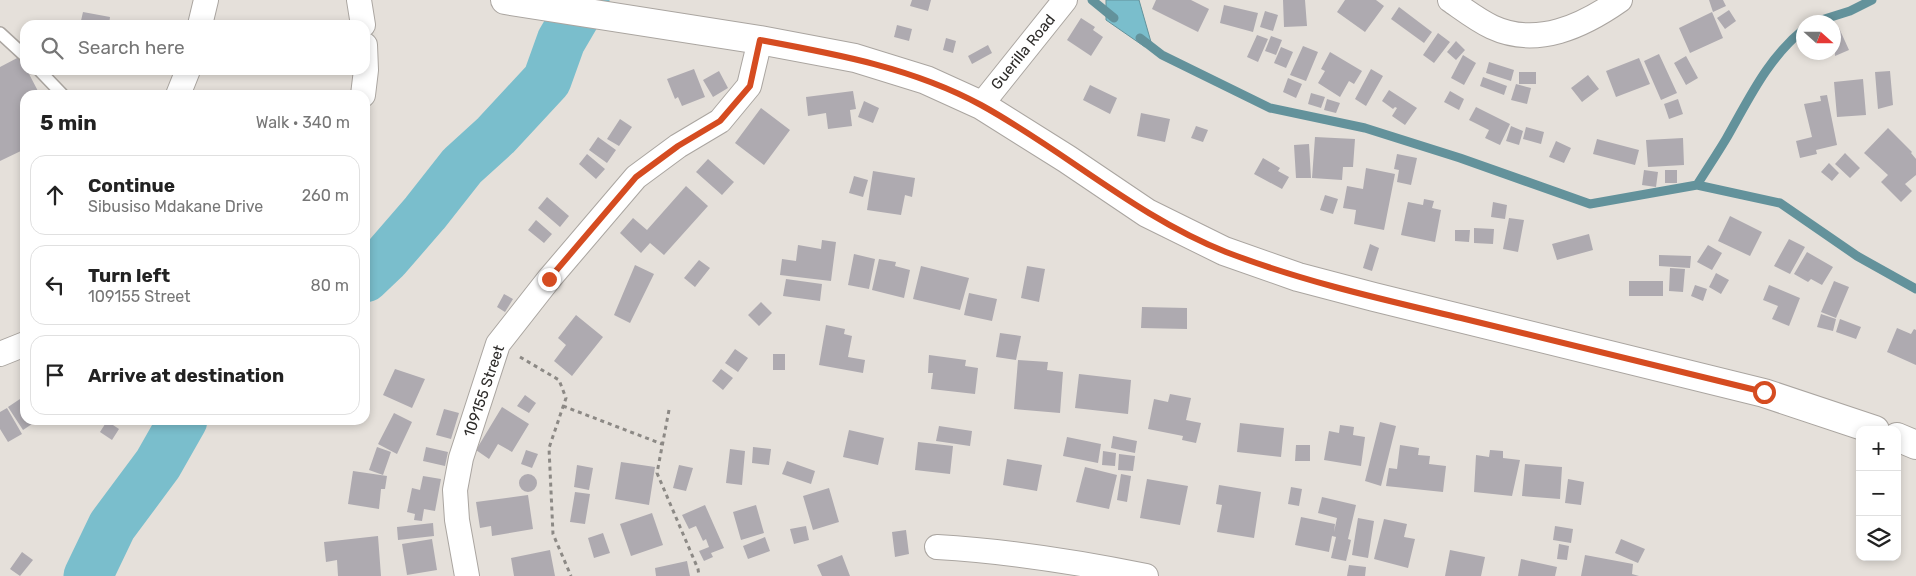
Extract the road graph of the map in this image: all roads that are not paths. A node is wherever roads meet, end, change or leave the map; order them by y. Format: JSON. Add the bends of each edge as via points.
{"nodes":[{"id":1,"x":206,"y":0,"type":"edge"},
{"id":2,"x":359,"y":0,"type":"edge"},
{"id":3,"x":504,"y":0,"type":"edge"},
{"id":4,"x":1065,"y":0,"type":"edge"},
{"id":5,"x":1450,"y":0,"type":"edge"},
{"id":6,"x":1620,"y":0,"type":"edge"},
{"id":7,"x":201,"y":20,"type":"edge"},
{"id":8,"x":362,"y":20,"type":"edge"},
{"id":9,"x":0,"y":34,"type":"edge"},
{"id":10,"x":760,"y":40,"type":"junction"},
{"id":11,"x":20,"y":52,"type":"edge"},
{"id":12,"x":44,"y":75,"type":"edge"},
{"id":13,"x":186,"y":75,"type":"edge"},
{"id":14,"x":365,"y":75,"type":"edge"},
{"id":15,"x":58,"y":90,"type":"edge"},
{"id":16,"x":180,"y":90,"type":"edge"},
{"id":17,"x":364,"y":90,"type":"edge"},
{"id":18,"x":981,"y":105,"type":"junction"},
{"id":19,"x":20,"y":346,"type":"edge"},
{"id":20,"x":0,"y":354,"type":"edge"},
{"id":21,"x":1863,"y":426,"type":"edge"},
{"id":22,"x":1901,"y":439,"type":"edge"},
{"id":23,"x":1916,"y":445,"type":"edge"},
{"id":24,"x":937,"y":547,"type":"dead end"},
{"id":25,"x":467,"y":576,"type":"edge"},
{"id":26,"x":1146,"y":576,"type":"edge"}],
"edges":[{"from":1,"to":7,"type":"street"},
{"from":2,"to":8,"type":"street"},
{"from":3,"to":10,"type":"street"},
{"from":4,"to":18,"type":"street","name":"Guerilla Road"},
{"from":5,"to":6,"type":"street","via":[[1493,27],[1517,34],[1546,35],[1594,18]]},
{"from":9,"to":11,"type":"lane"},
{"from":10,"to":18,"type":"street","via":[[855,58],[926,80]]},
{"from":10,"to":25,"type":"street","name":"109155 Street","via":[[750,86],[720,121],[636,177],[498,344],[461,458],[456,490],[457,520]]},
{"from":12,"to":15,"type":"lane"},
{"from":13,"to":16,"type":"street"},
{"from":14,"to":17,"type":"street"},
{"from":18,"to":21,"type":"street","via":[[1147,213],[1224,251],[1298,277],[1374,297],[1764,392]]},
{"from":19,"to":20,"type":"street"},
{"from":22,"to":23,"type":"street"},
{"from":24,"to":26,"type":"street","via":[[1037,557]]}]}
